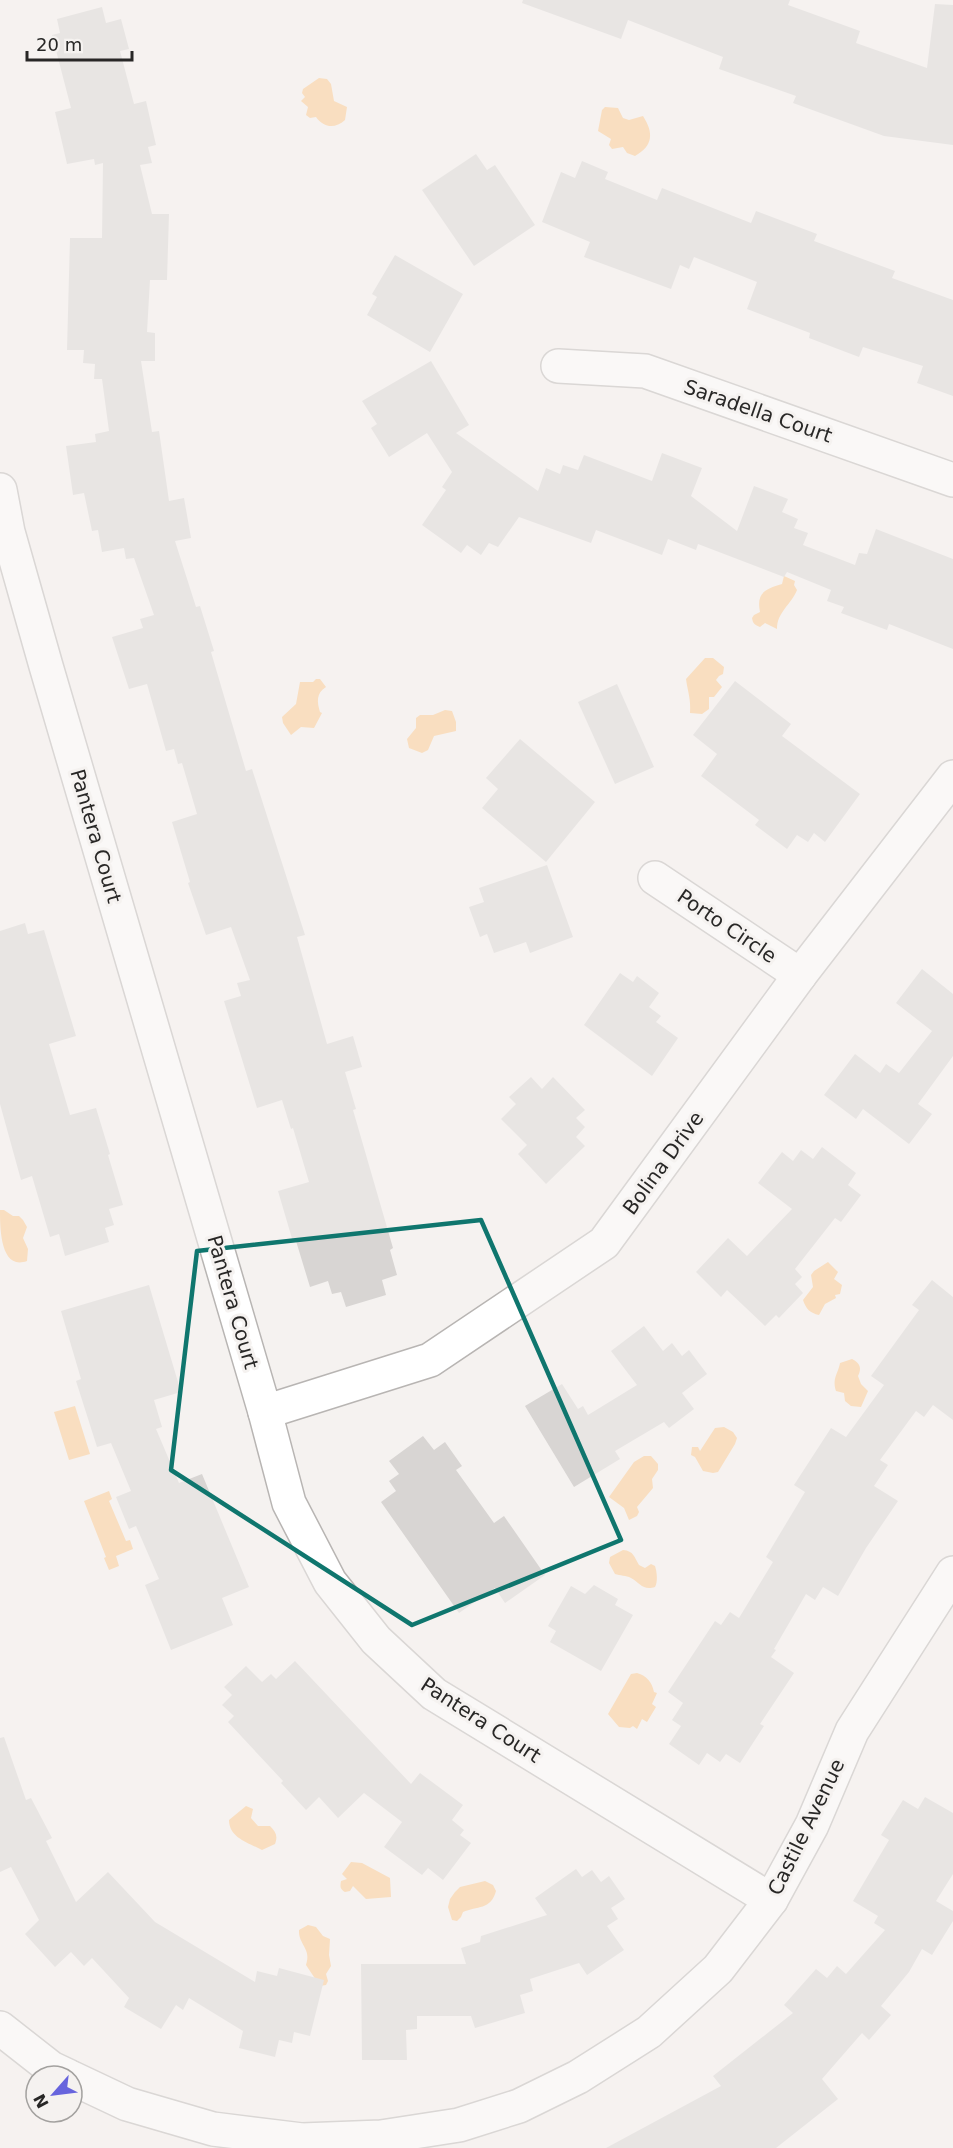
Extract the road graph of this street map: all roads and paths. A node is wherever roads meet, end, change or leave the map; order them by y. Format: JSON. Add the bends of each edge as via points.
{"nodes":[{"id":1,"x":558,"y":366,"type":"dead end"},
{"id":2,"x":953,"y":480,"type":"edge"},
{"id":3,"x":0,"y":490,"type":"edge"},
{"id":4,"x":953,"y":777,"type":"edge"},
{"id":5,"x":655,"y":878,"type":"dead end"},
{"id":6,"x":800,"y":975,"type":"junction"},
{"id":7,"x":265,"y":1412,"type":"junction"},
{"id":8,"x":953,"y":1573,"type":"edge"},
{"id":9,"x":771,"y":1900,"type":"junction"},
{"id":10,"x":0,"y":2028,"type":"edge"},
{"id":11,"x":46,"y":2064,"type":"edge"},
{"id":12,"x":84,"y":2084,"type":"edge"},
{"id":13,"x":463,"y":2136,"type":"edge"}],
"edges":[{"from":1,"to":2,"type":"street","name":"Saradella Court","via":[[645,371]]},
{"from":3,"to":7,"type":"street","name":"Pantera Court","via":[[46,666]]},
{"from":4,"to":6,"type":"street","name":"Bolina Drive"},
{"from":5,"to":6,"type":"street","name":"Porto Circle"},
{"from":6,"to":7,"type":"street","name":"Bolina Drive","via":[[604,1243],[430,1360]]},
{"from":7,"to":9,"type":"street","name":"Pantera Court","via":[[289,1503],[330,1582],[376,1640],[434,1694]]},
{"from":8,"to":9,"type":"street","name":"Castile Avenue","via":[[852,1731],[812,1825]]},
{"from":9,"to":13,"type":"street","name":"Castile Avenue","via":[[718,1969],[649,2032],[578,2078]]},
{"from":10,"to":11,"type":"street","name":"Castile Avenue"},
{"from":12,"to":13,"type":"street","name":"Castile Avenue","via":[[127,2104],[213,2129],[302,2140]]}]}
